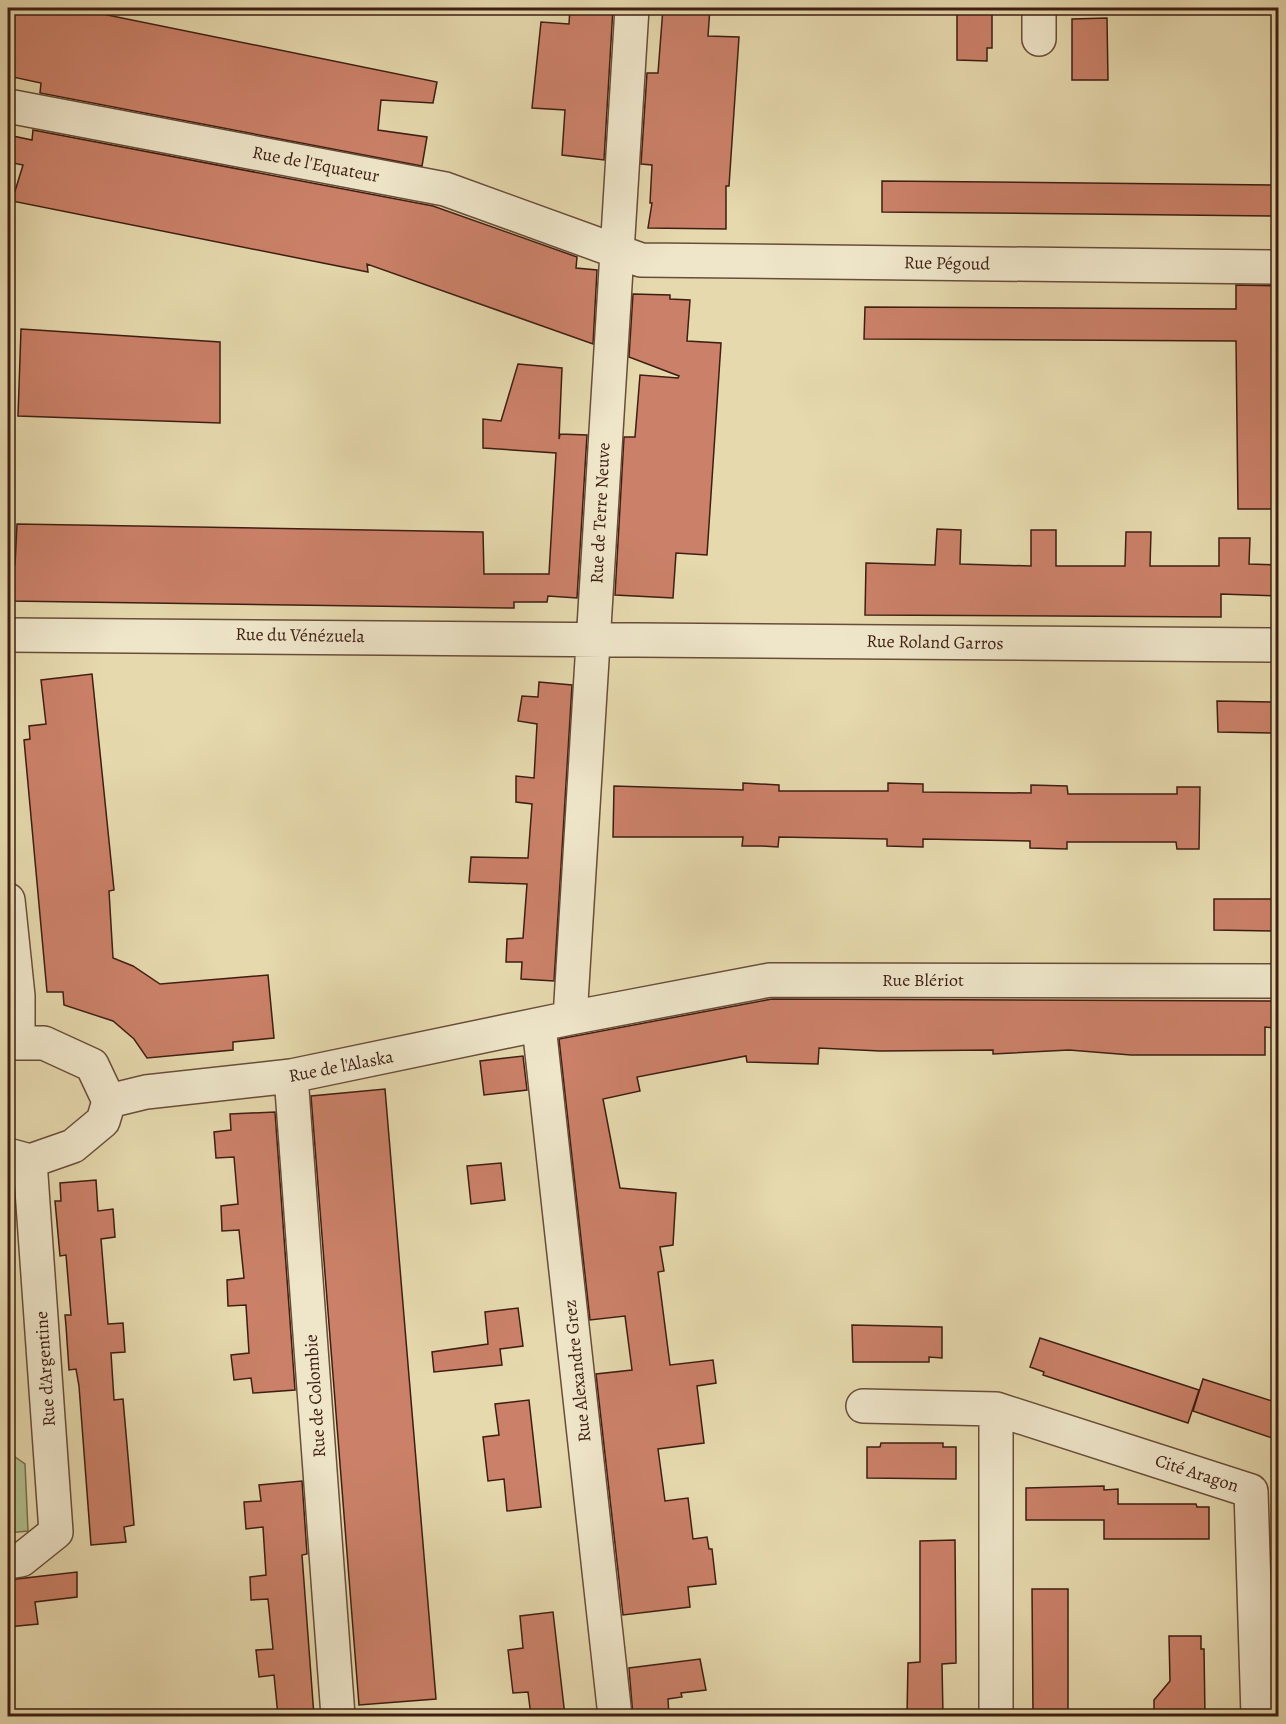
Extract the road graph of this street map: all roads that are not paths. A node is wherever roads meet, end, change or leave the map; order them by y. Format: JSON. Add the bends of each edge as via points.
{"nodes":[{"id":1,"x":632,"y":8,"type":"edge"},
{"id":2,"x":8,"y":106,"type":"edge"},
{"id":3,"x":617,"y":250,"type":"junction"},
{"id":4,"x":1278,"y":267,"type":"edge"},
{"id":5,"x":8,"y":634,"type":"edge"},
{"id":6,"x":592,"y":638,"type":"junction"},
{"id":7,"x":1278,"y":645,"type":"edge"},
{"id":8,"x":8,"y":900,"type":"edge"},
{"id":9,"x":1278,"y":981,"type":"edge"},
{"id":10,"x":570,"y":1018,"type":"junction"},
{"id":11,"x":539,"y":1026,"type":"junction"},
{"id":12,"x":13,"y":1042,"type":"edge"},
{"id":13,"x":291,"y":1076,"type":"junction"},
{"id":14,"x":109,"y":1101,"type":"junction"},
{"id":15,"x":19,"y":1158,"type":"edge"},
{"id":16,"x":863,"y":1407,"type":"dead end"},
{"id":17,"x":996,"y":1408,"type":"junction"},
{"id":18,"x":14,"y":1561,"type":"edge"},
{"id":19,"x":338,"y":1716,"type":"edge"},
{"id":20,"x":615,"y":1716,"type":"edge"},
{"id":21,"x":996,"y":1716,"type":"edge"},
{"id":22,"x":1258,"y":1716,"type":"edge"}],
"edges":[{"from":1,"to":3,"type":"street","name":"Rue de Terre Neuve"},
{"from":2,"to":3,"type":"street","name":"Rue de l'Equateur","via":[[445,189]]},
{"from":3,"to":4,"type":"street","name":"Rue Pégoud","via":[[641,260]]},
{"from":3,"to":6,"type":"street","name":"Rue de Terre Neuve"},
{"from":5,"to":6,"type":"street","name":"Rue du Vénézuela"},
{"from":6,"to":7,"type":"street","name":"Rue Roland Garros"},
{"from":6,"to":10,"type":"street","name":"Rue de Terre Neuve"},
{"from":8,"to":12,"type":"street","via":[[18,996]]},
{"from":9,"to":10,"type":"street","name":"Rue Blériot","via":[[770,980]]},
{"from":10,"to":11,"type":"street","name":"Rue de l'Alaska"},
{"from":11,"to":13,"type":"street","name":"Rue de l'Alaska"},
{"from":11,"to":20,"type":"street","name":"Rue Alexandre Grez"},
{"from":12,"to":14,"type":"street","via":[[44,1044],[92,1065]]},
{"from":13,"to":14,"type":"street","name":"Rue de l'Alaska","via":[[146,1092]]},
{"from":13,"to":19,"type":"street","name":"Rue de Colombie"},
{"from":14,"to":15,"type":"street","name":"Rue d'Argentine","via":[[103,1121],[73,1146]]},
{"from":15,"to":18,"type":"street","name":"Rue d'Argentine","via":[[56,1532]]},
{"from":16,"to":17,"type":"street","name":"Cité Aragon"},
{"from":17,"to":21,"type":"street"},
{"from":17,"to":22,"type":"street","name":"Cité Aragon","via":[[1251,1491]]}]}
